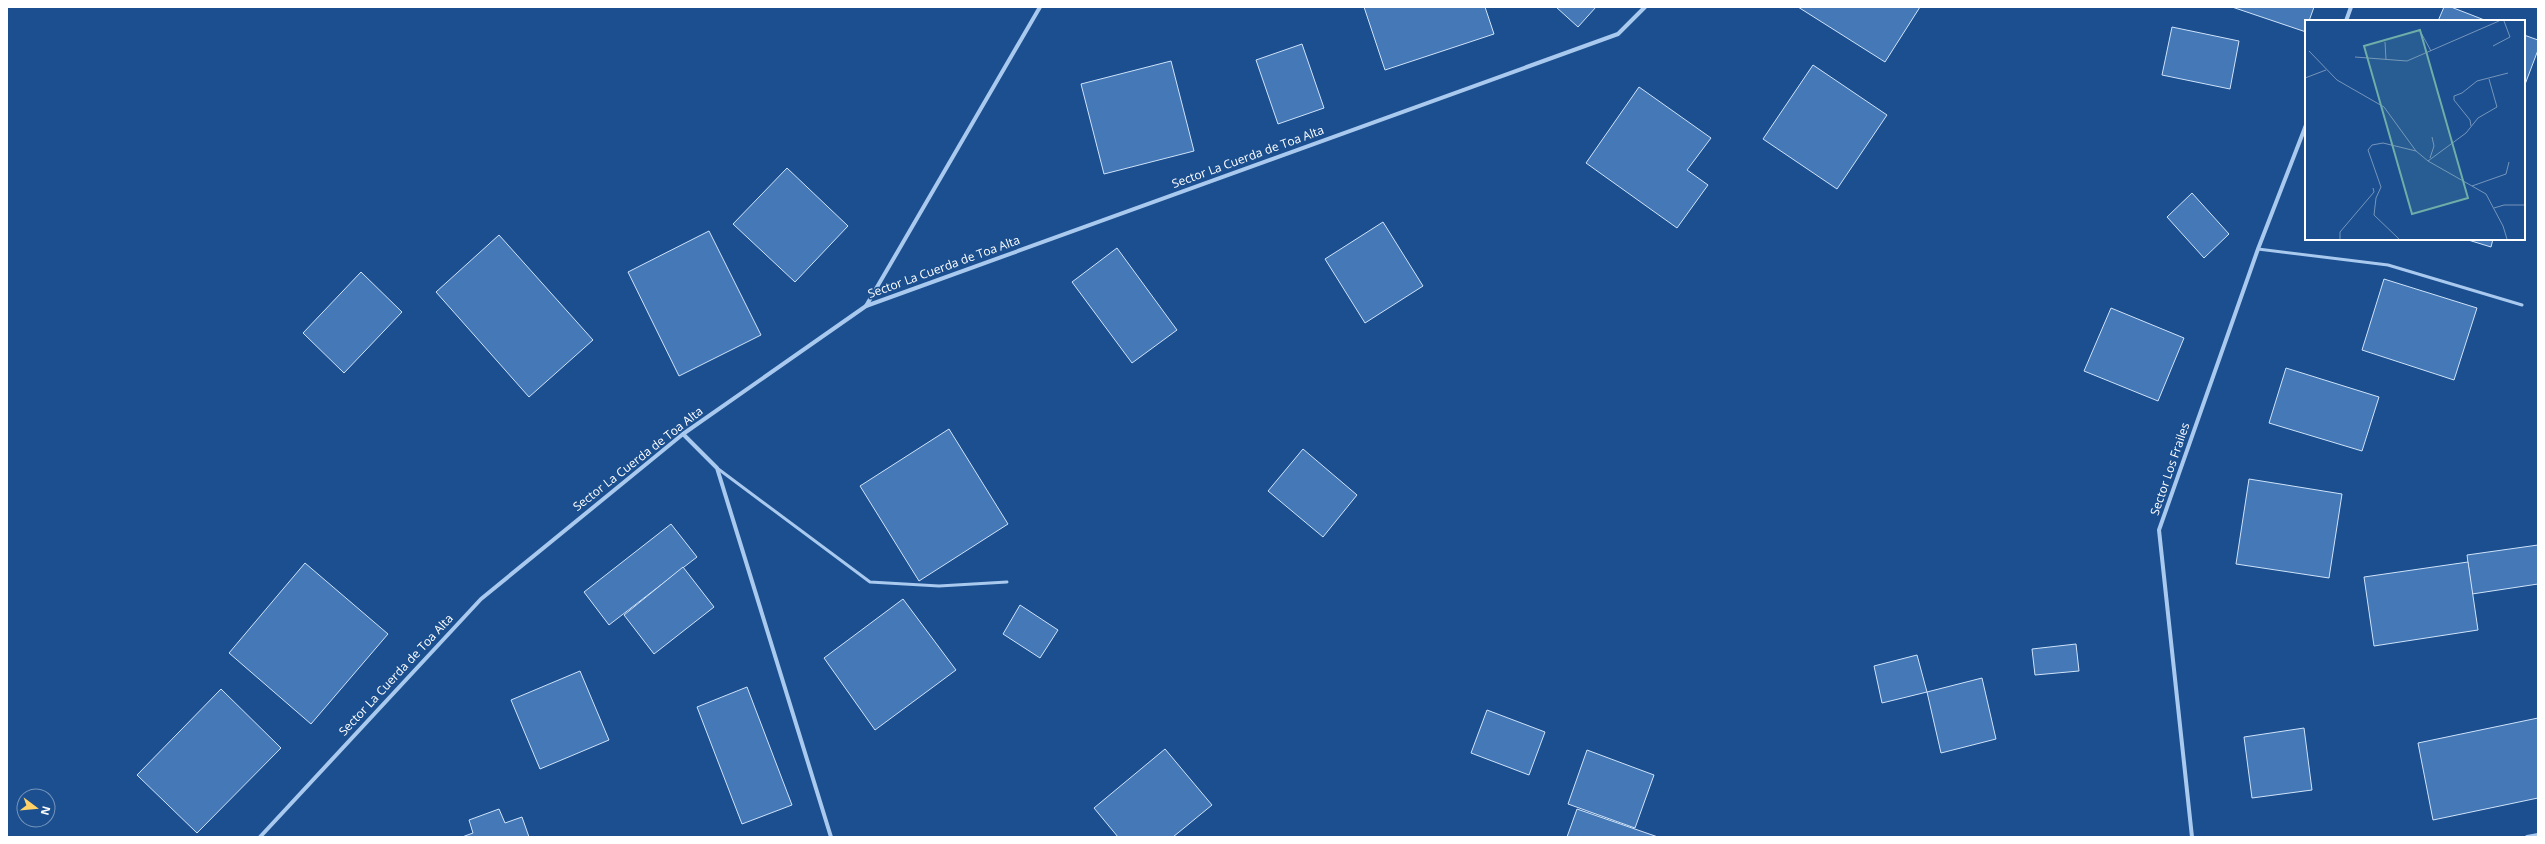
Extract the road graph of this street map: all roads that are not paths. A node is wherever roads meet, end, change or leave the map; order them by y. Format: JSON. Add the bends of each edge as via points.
{"nodes":[{"id":1,"x":1040,"y":7,"type":"edge"},
{"id":2,"x":1645,"y":7,"type":"edge"},
{"id":3,"x":2351,"y":7,"type":"edge"},
{"id":4,"x":2346,"y":20,"type":"edge"},
{"id":5,"x":2305,"y":128,"type":"edge"},
{"id":6,"x":2258,"y":249,"type":"junction"},
{"id":7,"x":2522,"y":305,"type":"dead end"},
{"id":8,"x":866,"y":306,"type":"junction"},
{"id":9,"x":683,"y":434,"type":"junction"},
{"id":10,"x":717,"y":468,"type":"junction"},
{"id":11,"x":1007,"y":582,"type":"dead end"},
{"id":12,"x":2538,"y":835,"type":"edge"},
{"id":13,"x":260,"y":837,"type":"edge"},
{"id":14,"x":831,"y":837,"type":"edge"},
{"id":15,"x":2192,"y":837,"type":"edge"},
{"id":16,"x":2527,"y":837,"type":"edge"}],
"edges":[{"from":1,"to":8,"type":"street"},
{"from":2,"to":8,"type":"street","name":"Sector La Cuerda de Toa Alta","via":[[1618,34]]},
{"from":3,"to":4,"type":"street"},
{"from":5,"to":6,"type":"street","name":"Sector Los Frailes"},
{"from":6,"to":7,"type":"lane","via":[[2388,265]]},
{"from":6,"to":15,"type":"street","name":"Sector Los Frailes","via":[[2159,530]]},
{"from":8,"to":9,"type":"street","name":"Sector La Cuerda de Toa Alta"},
{"from":9,"to":10,"type":"street"},
{"from":9,"to":13,"type":"street","name":"Sector La Cuerda de Toa Alta","via":[[481,599]]},
{"from":10,"to":11,"type":"lane","via":[[870,582],[939,586]]},
{"from":10,"to":14,"type":"street"},
{"from":12,"to":16,"type":"street"}]}
